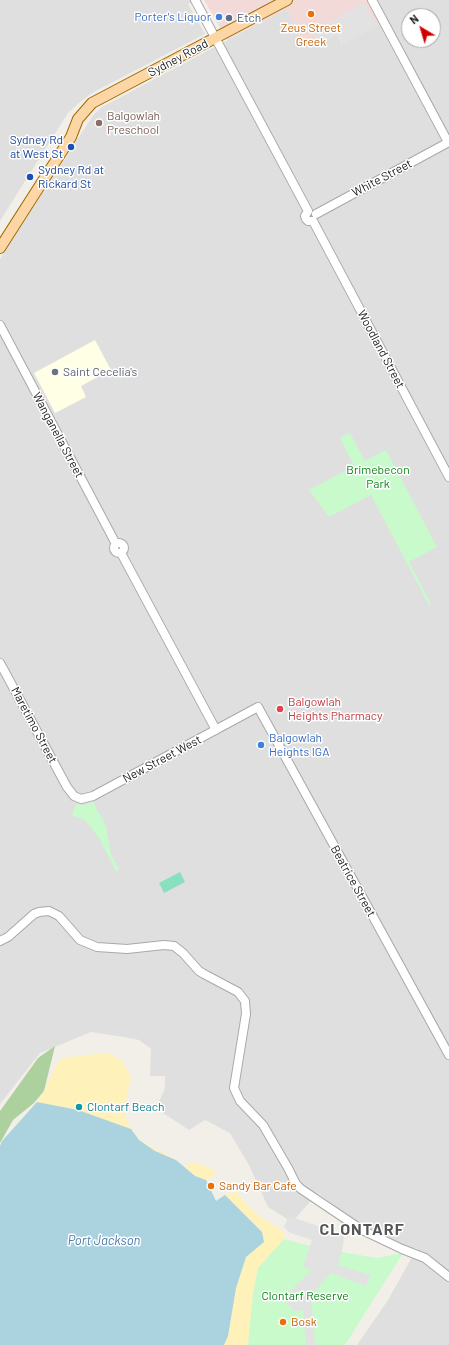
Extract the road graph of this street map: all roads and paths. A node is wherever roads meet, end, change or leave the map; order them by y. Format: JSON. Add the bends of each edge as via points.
{"nodes":[{"id":1,"x":195,"y":0,"type":"edge"},
{"id":2,"x":287,"y":0,"type":"edge"},
{"id":3,"x":372,"y":0,"type":"edge"},
{"id":4,"x":216,"y":38,"type":"junction"},
{"id":5,"x":75,"y":124,"type":"junction"},
{"id":6,"x":449,"y":142,"type":"edge"},
{"id":7,"x":312,"y":215,"type":"junction"},
{"id":8,"x":0,"y":236,"type":"edge"},
{"id":9,"x":0,"y":248,"type":"edge"},
{"id":10,"x":0,"y":325,"type":"edge"},
{"id":11,"x":449,"y":477,"type":"edge"},
{"id":12,"x":0,"y":657,"type":"edge"},
{"id":13,"x":0,"y":662,"type":"edge"},
{"id":14,"x":258,"y":707,"type":"joint"},
{"id":15,"x":216,"y":730,"type":"junction"},
{"id":16,"x":67,"y":787,"type":"joint"},
{"id":17,"x":0,"y":941,"type":"edge"},
{"id":18,"x":449,"y":1055,"type":"edge"},
{"id":19,"x":449,"y":1277,"type":"edge"}],
"edges":[{"from":1,"to":4,"type":"street","name":"Woodland Street"},
{"from":2,"to":4,"type":"main road","name":"Sydney Road"},
{"from":3,"to":6,"type":"street"},
{"from":4,"to":5,"type":"main road","name":"Sydney Road","via":[[97,100]]},
{"from":4,"to":7,"type":"street","name":"Woodland Street"},
{"from":5,"to":8,"type":"main road","name":"Sydney Road","via":[[66,133]]},
{"from":5,"to":9,"type":"main road","name":"Sydney Road","via":[[72,137]]},
{"from":6,"to":7,"type":"street","name":"White Street"},
{"from":7,"to":11,"type":"street","name":"Woodland Street"},
{"from":10,"to":15,"type":"street","name":"Wanganella Street","via":[[116,544],[114,550],[121,553]]},
{"from":12,"to":13,"type":"street"},
{"from":13,"to":16,"type":"street","name":"Maretimo Street"},
{"from":14,"to":15,"type":"street","name":"New Street West"},
{"from":14,"to":18,"type":"street","name":"Beatrice Street"},
{"from":15,"to":16,"type":"street","name":"New Street West","via":[[93,796],[80,799]]},
{"from":17,"to":19,"type":"street","via":[[34,914],[49,911],[59,916],[80,940],[97,947],[174,946],[199,971],[238,992],[245,1001],[246,1008],[234,1088],[240,1101],[263,1124],[296,1184],[362,1230],[430,1261]]}]}
